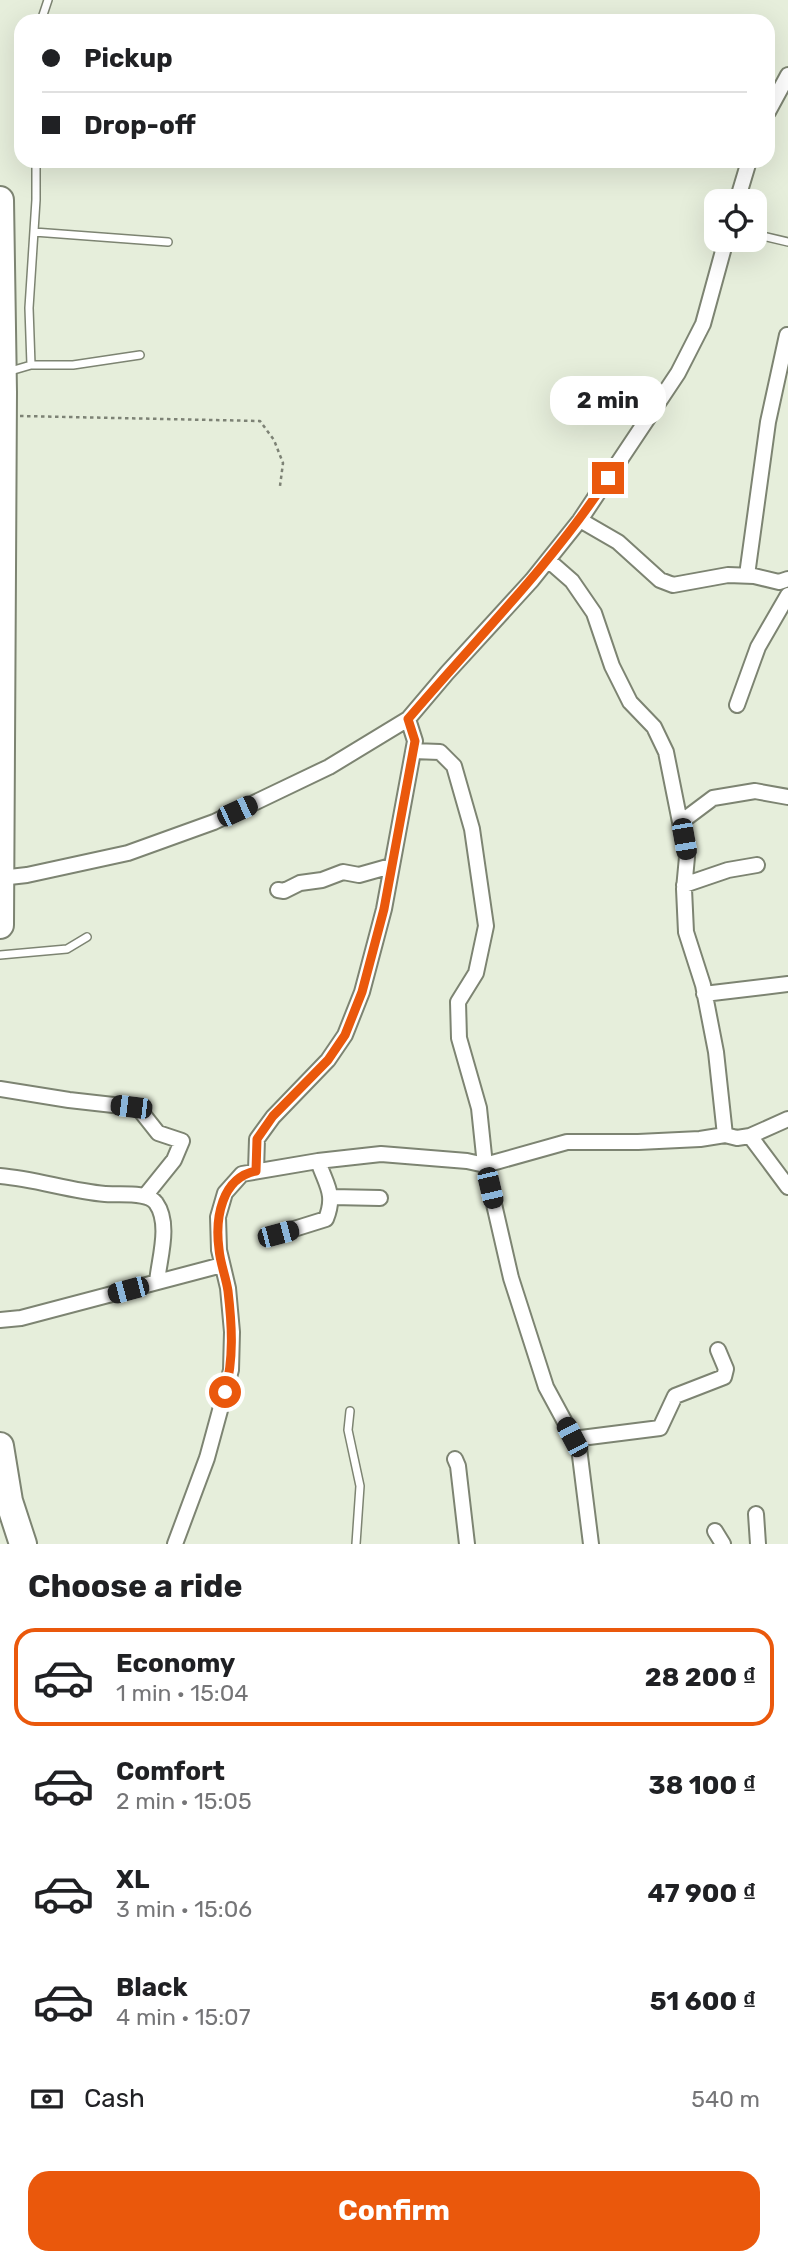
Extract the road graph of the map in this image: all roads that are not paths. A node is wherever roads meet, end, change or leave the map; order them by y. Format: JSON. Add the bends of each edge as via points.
{"nodes":[{"id":1,"x":788,"y":75,"type":"edge"},
{"id":2,"x":775,"y":99,"type":"edge"},
{"id":3,"x":36,"y":168,"type":"edge"},
{"id":4,"x":747,"y":168,"type":"edge"},
{"id":5,"x":741,"y":189,"type":"edge"},
{"id":6,"x":0,"y":200,"type":"edge"},
{"id":7,"x":34,"y":232,"type":"junction"},
{"id":8,"x":767,"y":237,"type":"edge"},
{"id":9,"x":168,"y":242,"type":"dead end"},
{"id":10,"x":788,"y":242,"type":"edge"},
{"id":11,"x":723,"y":252,"type":"edge"},
{"id":12,"x":787,"y":335,"type":"edge"},
{"id":13,"x":140,"y":355,"type":"dead end"},
{"id":14,"x":31,"y":365,"type":"junction"},
{"id":15,"x":2,"y":393,"type":"edge"},
{"id":16,"x":580,"y":520,"type":"junction"},
{"id":17,"x":548,"y":560,"type":"junction"},
{"id":18,"x":747,"y":575,"type":"junction"},
{"id":19,"x":788,"y":579,"type":"edge"},
{"id":20,"x":788,"y":596,"type":"edge"},
{"id":21,"x":737,"y":705,"type":"dead end"},
{"id":22,"x":408,"y":719,"type":"junction"},
{"id":23,"x":413,"y":751,"type":"junction"},
{"id":24,"x":788,"y":797,"type":"edge"},
{"id":25,"x":681,"y":822,"type":"junction"},
{"id":26,"x":757,"y":865,"type":"dead end"},
{"id":27,"x":391,"y":866,"type":"junction"},
{"id":28,"x":0,"y":878,"type":"edge"},
{"id":29,"x":684,"y":885,"type":"junction"},
{"id":30,"x":278,"y":890,"type":"dead end"},
{"id":31,"x":0,"y":925,"type":"edge"},
{"id":32,"x":87,"y":937,"type":"dead end"},
{"id":33,"x":0,"y":955,"type":"edge"},
{"id":34,"x":788,"y":984,"type":"edge"},
{"id":35,"x":704,"y":994,"type":"junction"},
{"id":36,"x":0,"y":1089,"type":"edge"},
{"id":37,"x":788,"y":1119,"type":"edge"},
{"id":38,"x":725,"y":1135,"type":"junction"},
{"id":39,"x":750,"y":1136,"type":"junction"},
{"id":40,"x":318,"y":1161,"type":"junction"},
{"id":41,"x":485,"y":1165,"type":"junction"},
{"id":42,"x":256,"y":1171,"type":"junction"},
{"id":43,"x":0,"y":1176,"type":"edge"},
{"id":44,"x":788,"y":1188,"type":"edge"},
{"id":45,"x":145,"y":1196,"type":"junction"},
{"id":46,"x":332,"y":1197,"type":"junction"},
{"id":47,"x":380,"y":1198,"type":"dead end"},
{"id":48,"x":278,"y":1234,"type":"dead end"},
{"id":49,"x":222,"y":1265,"type":"junction"},
{"id":50,"x":157,"y":1282,"type":"junction"},
{"id":51,"x":0,"y":1320,"type":"edge"},
{"id":52,"x":718,"y":1350,"type":"dead end"},
{"id":53,"x":351,"y":1411,"type":"dead end"},
{"id":54,"x":573,"y":1439,"type":"junction"},
{"id":55,"x":0,"y":1446,"type":"edge"},
{"id":56,"x":455,"y":1459,"type":"dead end"},
{"id":57,"x":756,"y":1514,"type":"dead end"},
{"id":58,"x":23,"y":1544,"type":"edge"},
{"id":59,"x":176,"y":1544,"type":"edge"},
{"id":60,"x":356,"y":1544,"type":"edge"},
{"id":61,"x":467,"y":1544,"type":"edge"},
{"id":62,"x":592,"y":1544,"type":"edge"},
{"id":63,"x":758,"y":1544,"type":"edge"}],
"edges":[{"from":1,"to":2,"type":"street"},
{"from":3,"to":7,"type":"lane"},
{"from":4,"to":5,"type":"street"},
{"from":6,"to":15,"type":"highway"},
{"from":7,"to":9,"type":"lane"},
{"from":7,"to":14,"type":"lane"},
{"from":8,"to":10,"type":"lane"},
{"from":11,"to":16,"type":"street","via":[[703,324],[684,361]]},
{"from":12,"to":18,"type":"street","via":[[768,422]]},
{"from":13,"to":14,"type":"lane","via":[[73,365]]},
{"from":14,"to":15,"type":"lane"},
{"from":15,"to":28,"type":"highway"},
{"from":16,"to":17,"type":"street"},
{"from":16,"to":18,"type":"street","via":[[618,542],[660,580],[673,585]]},
{"from":17,"to":22,"type":"street"},
{"from":17,"to":25,"type":"street","via":[[572,581],[594,613],[630,702],[654,727],[666,752]]},
{"from":18,"to":19,"type":"street","via":[[779,582]]},
{"from":20,"to":21,"type":"street","via":[[758,647]]},
{"from":22,"to":23,"type":"street","via":[[415,741]]},
{"from":22,"to":28,"type":"street","via":[[329,767],[214,822],[128,853]]},
{"from":23,"to":27,"type":"street"},
{"from":23,"to":41,"type":"street","via":[[440,752],[454,766],[472,829],[486,926],[476,973],[458,1002],[459,1038],[479,1108]]},
{"from":24,"to":25,"type":"street","via":[[755,791],[713,797]]},
{"from":25,"to":29,"type":"street","via":[[687,857]]},
{"from":26,"to":29,"type":"street"},
{"from":27,"to":30,"type":"street","via":[[359,875],[343,872]]},
{"from":27,"to":42,"type":"street","via":[[362,992],[345,1035],[257,1139]]},
{"from":28,"to":31,"type":"highway"},
{"from":29,"to":35,"type":"street","via":[[686,932]]},
{"from":32,"to":33,"type":"lane","via":[[66,949]]},
{"from":34,"to":35,"type":"street"},
{"from":35,"to":38,"type":"street"},
{"from":36,"to":45,"type":"street","via":[[131,1107],[158,1133],[182,1141],[174,1160]]},
{"from":37,"to":39,"type":"street"},
{"from":38,"to":39,"type":"street"},
{"from":38,"to":41,"type":"street","via":[[567,1142]]},
{"from":39,"to":44,"type":"street"},
{"from":40,"to":41,"type":"street","via":[[381,1154]]},
{"from":40,"to":42,"type":"street"},
{"from":40,"to":46,"type":"street"},
{"from":41,"to":54,"type":"street","via":[[511,1278],[546,1387]]},
{"from":42,"to":49,"type":"street","via":[[242,1174],[225,1193],[218,1217]]},
{"from":43,"to":45,"type":"street","via":[[90,1193]]},
{"from":45,"to":50,"type":"street","via":[[155,1200],[164,1233]]},
{"from":46,"to":47,"type":"street"},
{"from":46,"to":48,"type":"street","via":[[326,1219]]},
{"from":49,"to":50,"type":"street"},
{"from":49,"to":59,"type":"street","via":[[232,1332],[231,1370],[207,1458]]},
{"from":50,"to":51,"type":"street"},
{"from":52,"to":54,"type":"street","via":[[726,1369],[724,1377],[675,1396],[660,1428]]},
{"from":53,"to":60,"type":"lane","via":[[348,1430],[360,1486]]},
{"from":54,"to":62,"type":"street","via":[[583,1469]]},
{"from":55,"to":58,"type":"highway","via":[[9,1501]]},
{"from":56,"to":61,"type":"street"},
{"from":57,"to":63,"type":"street"}]}
